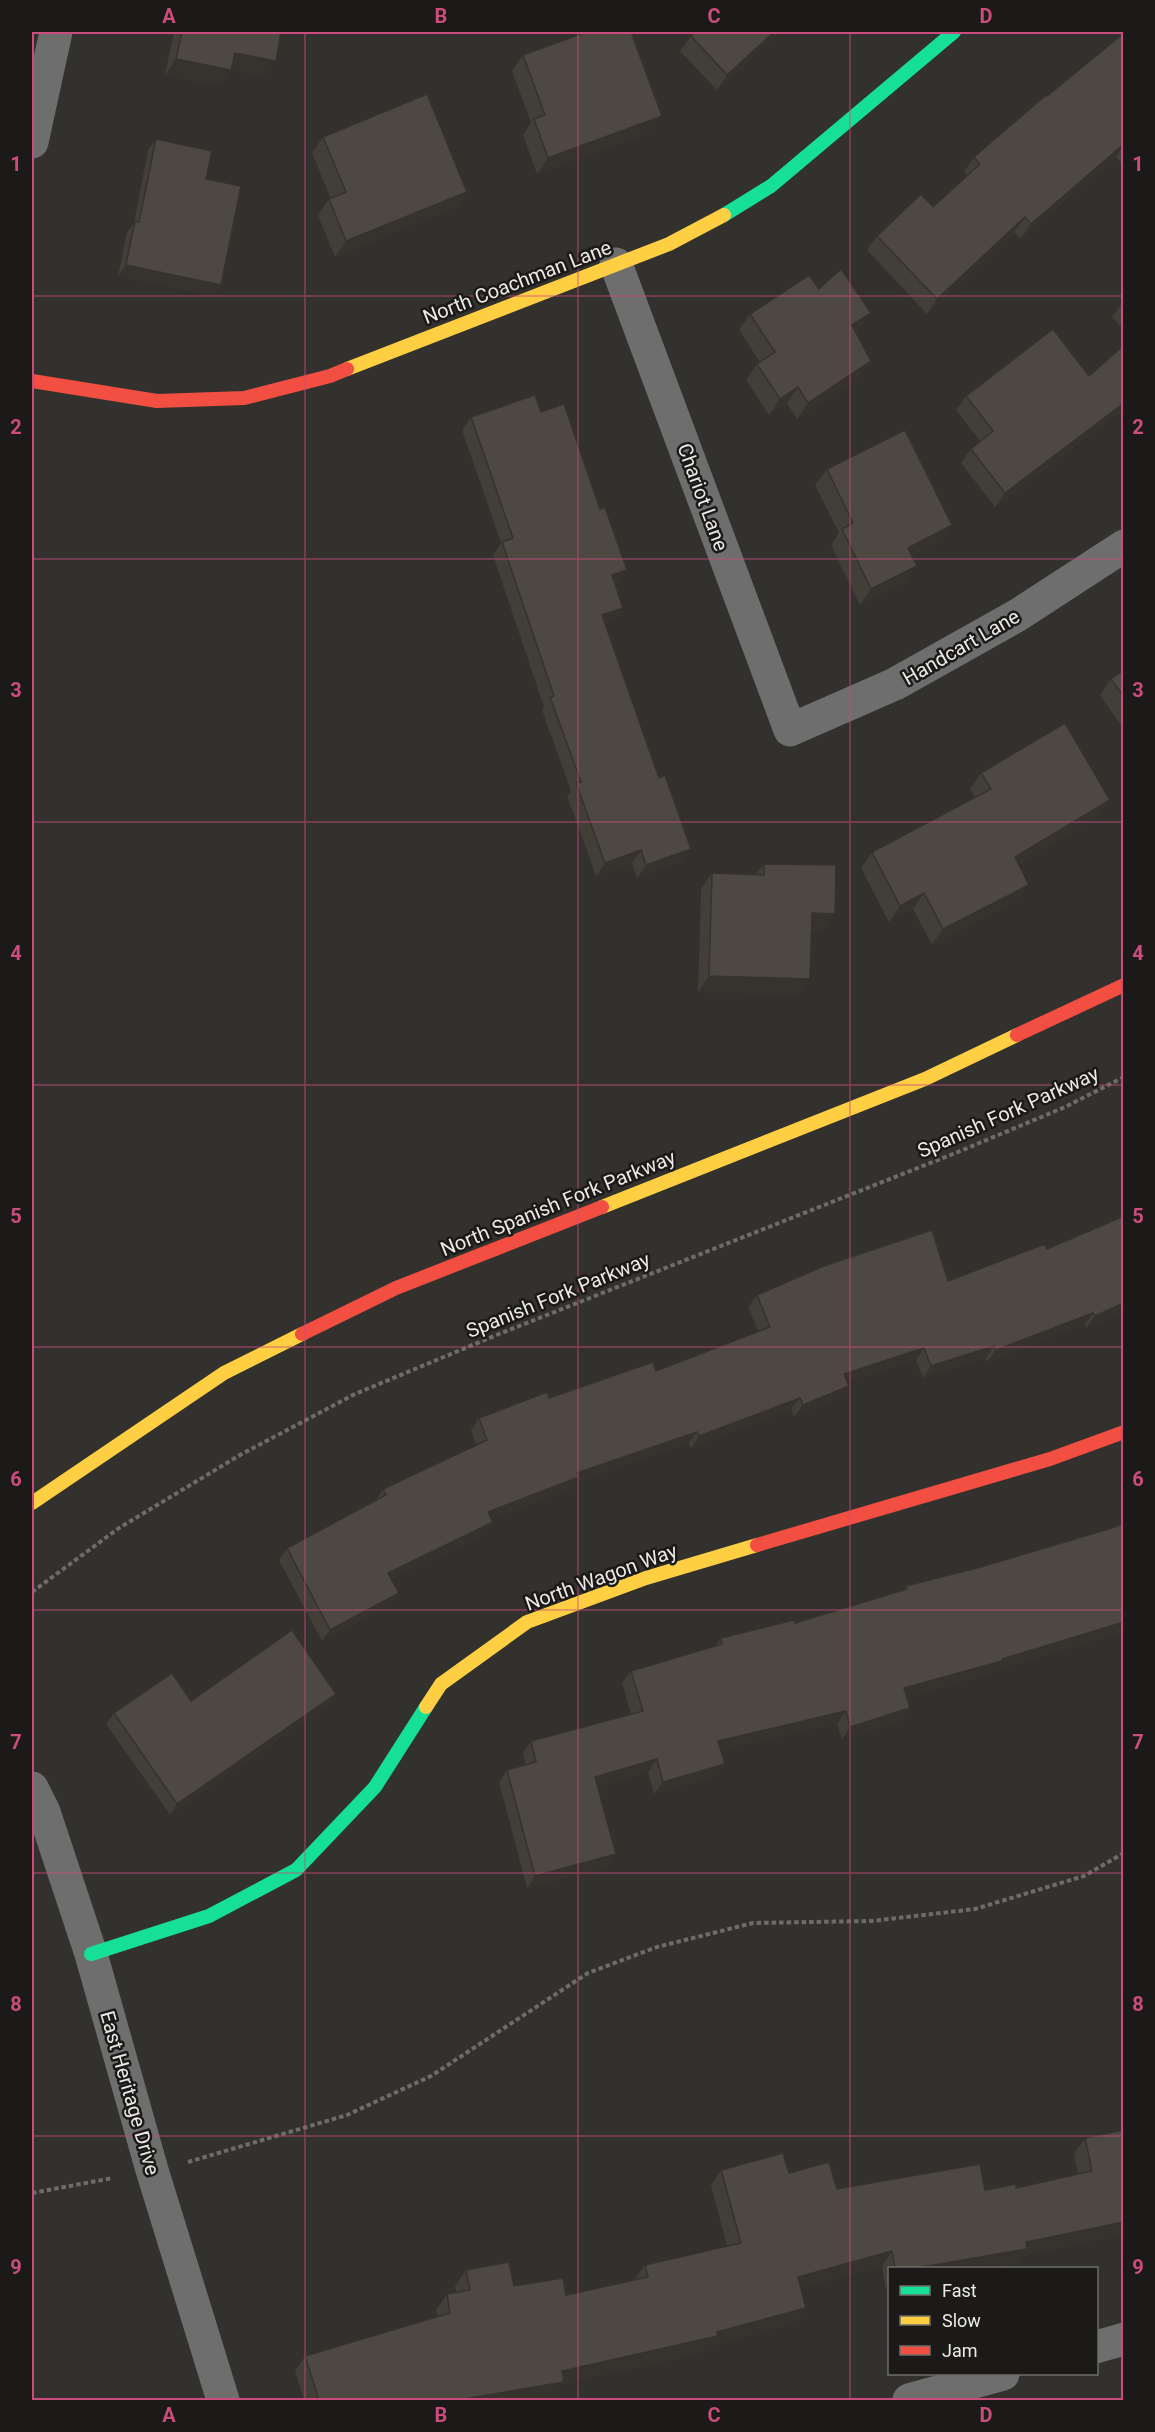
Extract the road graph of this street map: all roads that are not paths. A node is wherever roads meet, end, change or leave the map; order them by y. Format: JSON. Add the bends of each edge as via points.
{"nodes":[{"id":1,"x":56,"y":32,"type":"edge"},
{"id":2,"x":954,"y":32,"type":"edge"},
{"id":3,"x":32,"y":142,"type":"edge"},
{"id":4,"x":616,"y":264,"type":"junction"},
{"id":5,"x":32,"y":381,"type":"edge"},
{"id":6,"x":1124,"y":546,"type":"edge"},
{"id":7,"x":790,"y":730,"type":"joint"},
{"id":8,"x":1124,"y":985,"type":"edge"},
{"id":9,"x":1124,"y":1432,"type":"edge"},
{"id":10,"x":32,"y":1503,"type":"edge"},
{"id":11,"x":32,"y":1788,"type":"edge"},
{"id":12,"x":91,"y":1954,"type":"junction"},
{"id":13,"x":1124,"y":2339,"type":"edge"},
{"id":14,"x":1098,"y":2346,"type":"edge"},
{"id":15,"x":996,"y":2375,"type":"edge"},
{"id":16,"x":223,"y":2400,"type":"edge"},
{"id":17,"x":909,"y":2400,"type":"edge"}],
"edges":[{"from":1,"to":3,"type":"street"},
{"from":2,"to":4,"type":"street","name":"North Coachman Lane","via":[[771,186],[669,244]]},
{"from":4,"to":5,"type":"street","name":"North Coachman Lane","via":[[330,376],[244,398],[157,401]]},
{"from":4,"to":7,"type":"street","name":"Chariot Lane"},
{"from":6,"to":7,"type":"street","name":"Handcart Lane","via":[[1018,615],[895,684]]},
{"from":8,"to":10,"type":"street","name":"North Spanish Fork Parkway","via":[[925,1078],[396,1288],[224,1373]]},
{"from":9,"to":12,"type":"street","name":"North Wagon Way","via":[[1050,1460],[646,1578],[527,1622],[441,1684],[375,1788],[296,1870],[209,1916]]},
{"from":11,"to":12,"type":"street","name":"East Heritage Drive","via":[[44,1812]]},
{"from":12,"to":16,"type":"street","name":"East Heritage Drive"},
{"from":13,"to":14,"type":"street"},
{"from":15,"to":17,"type":"street"}]}
